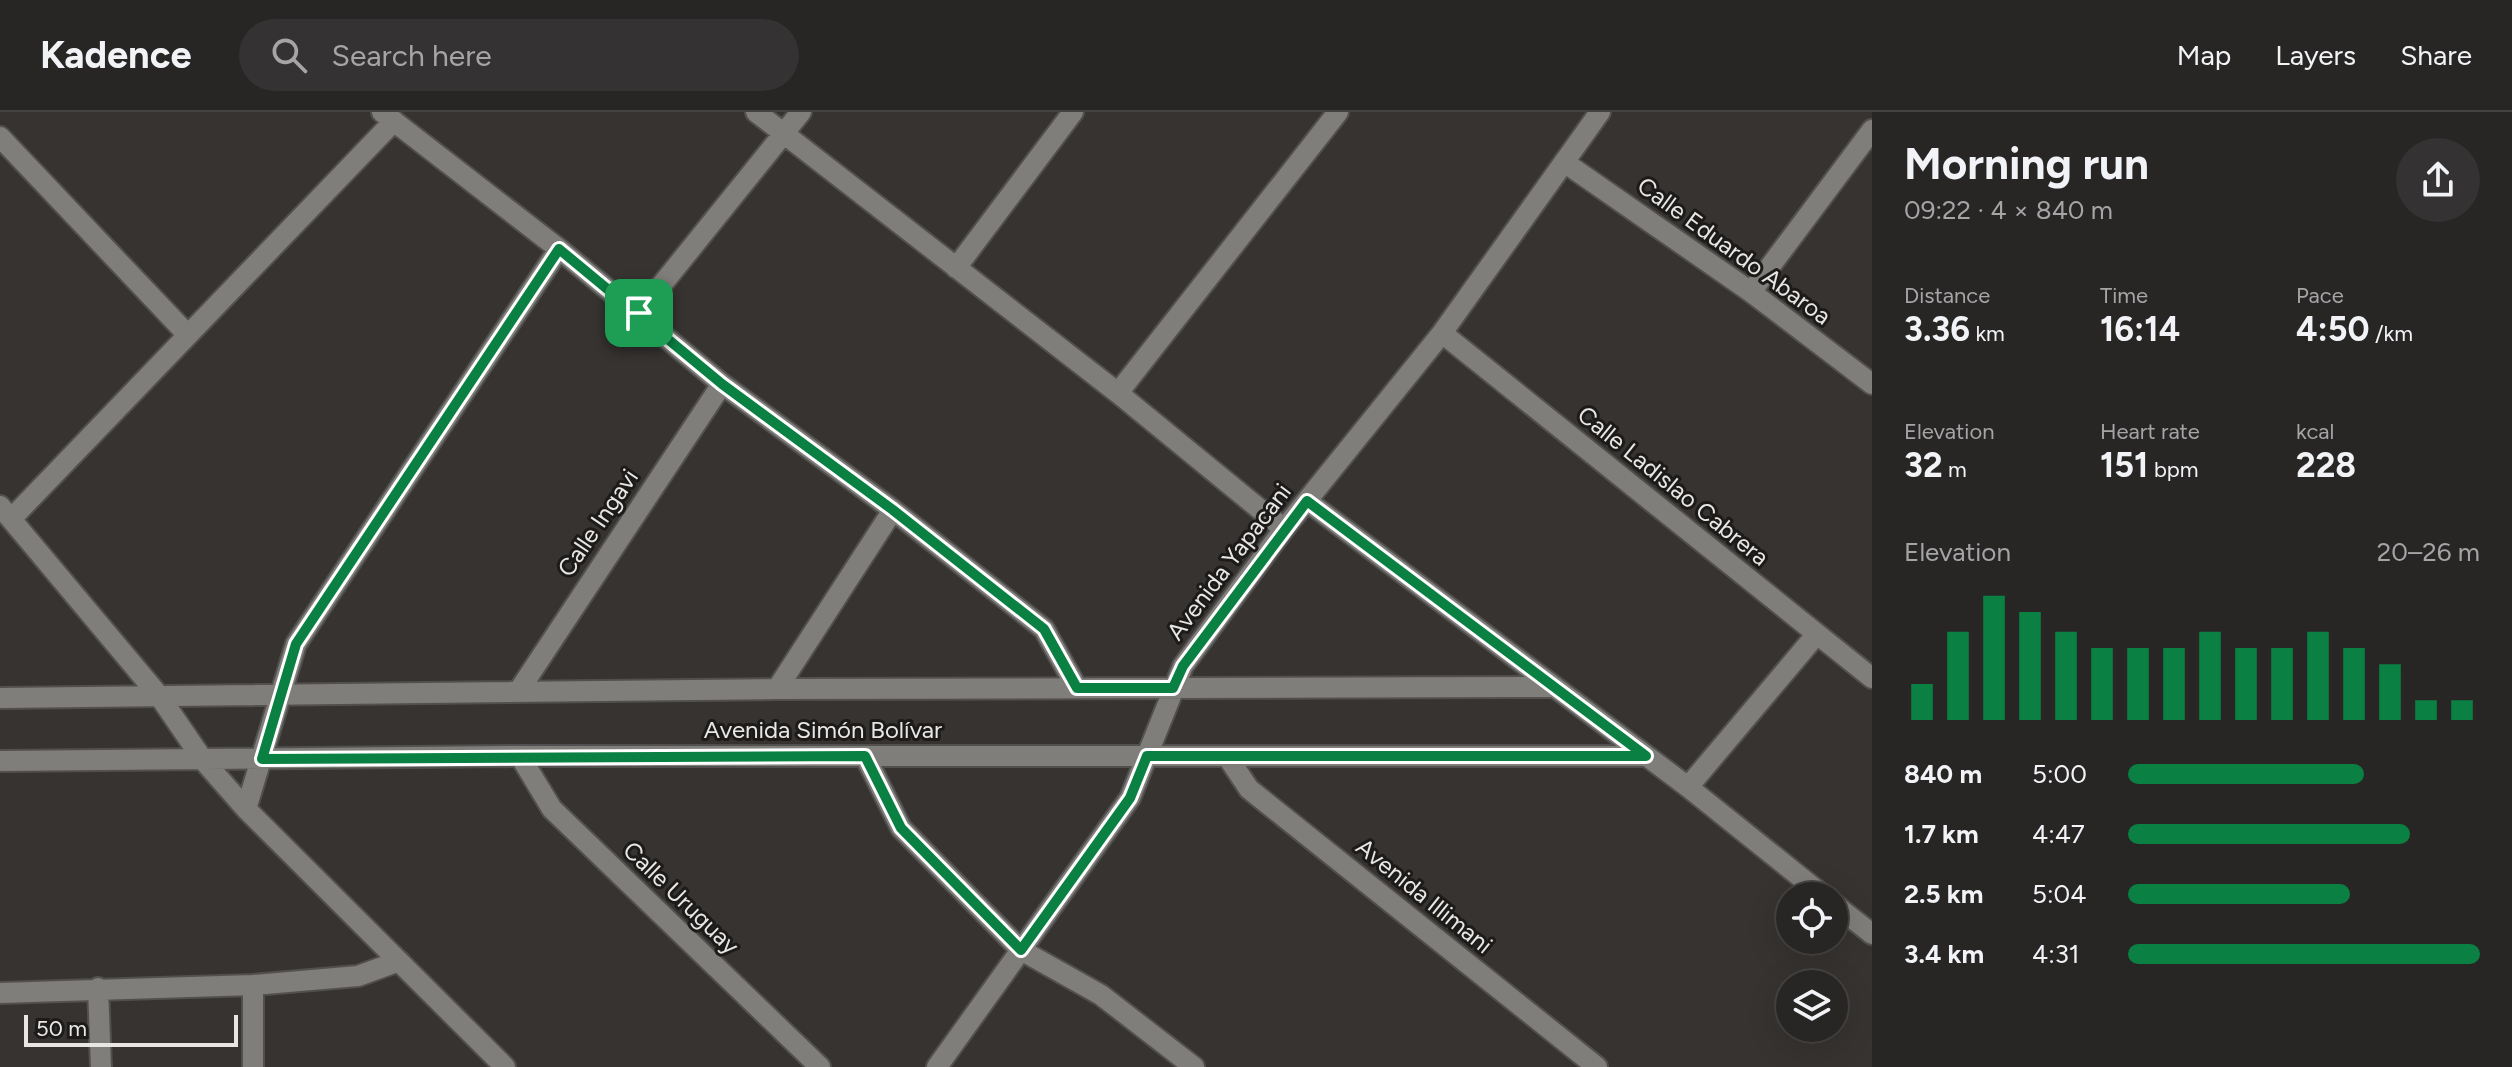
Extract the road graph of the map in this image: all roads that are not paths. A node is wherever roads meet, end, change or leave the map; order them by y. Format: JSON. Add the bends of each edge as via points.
{"nodes":[{"id":1,"x":756,"y":112,"type":"edge"},
{"id":2,"x":801,"y":112,"type":"edge"},
{"id":3,"x":1073,"y":112,"type":"edge"},
{"id":4,"x":1338,"y":112,"type":"edge"},
{"id":5,"x":1573,"y":112,"type":"edge"},
{"id":6,"x":388,"y":117,"type":"edge"},
{"id":7,"x":1595,"y":118,"type":"edge"},
{"id":8,"x":1872,"y":130,"type":"edge"},
{"id":9,"x":784,"y":135,"type":"junction"},
{"id":10,"x":0,"y":137,"type":"edge"},
{"id":11,"x":1564,"y":162,"type":"junction"},
{"id":12,"x":559,"y":249,"type":"junction"},
{"id":13,"x":956,"y":268,"type":"junction"},
{"id":14,"x":1751,"y":292,"type":"junction"},
{"id":15,"x":639,"y":313,"type":"junction"},
{"id":16,"x":186,"y":333,"type":"junction"},
{"id":17,"x":1442,"y":333,"type":"junction"},
{"id":18,"x":722,"y":384,"type":"junction"},
{"id":19,"x":1872,"y":384,"type":"edge"},
{"id":20,"x":1118,"y":393,"type":"junction"},
{"id":21,"x":1307,"y":501,"type":"junction"},
{"id":22,"x":893,"y":510,"type":"junction"},
{"id":23,"x":6,"y":512,"type":"edge"},
{"id":24,"x":1284,"y":529,"type":"junction"},
{"id":25,"x":1816,"y":635,"type":"junction"},
{"id":26,"x":1844,"y":654,"type":"junction"},
{"id":27,"x":1872,"y":654,"type":"edge"},
{"id":28,"x":1872,"y":678,"type":"edge"},
{"id":29,"x":1555,"y":687,"type":"junction"},
{"id":30,"x":1077,"y":688,"type":"junction"},
{"id":31,"x":1173,"y":688,"type":"junction"},
{"id":32,"x":777,"y":689,"type":"junction"},
{"id":33,"x":518,"y":692,"type":"junction"},
{"id":34,"x":160,"y":697,"type":"junction"},
{"id":35,"x":0,"y":698,"type":"edge"},
{"id":36,"x":277,"y":698,"type":"junction"},
{"id":37,"x":520,"y":756,"type":"junction"},
{"id":38,"x":865,"y":756,"type":"junction"},
{"id":39,"x":1147,"y":756,"type":"junction"},
{"id":40,"x":1227,"y":756,"type":"junction"},
{"id":41,"x":1646,"y":756,"type":"junction"},
{"id":42,"x":262,"y":759,"type":"junction"},
{"id":43,"x":203,"y":760,"type":"junction"},
{"id":44,"x":0,"y":761,"type":"edge"},
{"id":45,"x":1688,"y":787,"type":"junction"},
{"id":46,"x":246,"y":809,"type":"junction"},
{"id":47,"x":1807,"y":882,"type":"edge"},
{"id":48,"x":1848,"y":915,"type":"edge"},
{"id":49,"x":1872,"y":934,"type":"edge"},
{"id":50,"x":1021,"y":950,"type":"junction"},
{"id":51,"x":399,"y":961,"type":"junction"},
{"id":52,"x":253,"y":985,"type":"junction"},
{"id":53,"x":98,"y":988,"type":"junction"},
{"id":54,"x":0,"y":993,"type":"edge"},
{"id":55,"x":487,"y":1059,"type":"edge"},
{"id":56,"x":1585,"y":1063,"type":"edge"},
{"id":57,"x":101,"y":1067,"type":"edge"},
{"id":58,"x":253,"y":1067,"type":"edge"},
{"id":59,"x":505,"y":1067,"type":"edge"},
{"id":60,"x":820,"y":1067,"type":"edge"},
{"id":61,"x":937,"y":1067,"type":"edge"},
{"id":62,"x":1194,"y":1067,"type":"edge"}],
"edges":[{"from":1,"to":9,"type":"street"},
{"from":2,"to":9,"type":"street"},
{"from":3,"to":13,"type":"street"},
{"from":4,"to":20,"type":"street"},
{"from":5,"to":7,"type":"street"},
{"from":6,"to":12,"type":"street"},
{"from":6,"to":16,"type":"street"},
{"from":7,"to":11,"type":"street","name":"Avenida Yapacani"},
{"from":8,"to":14,"type":"street"},
{"from":9,"to":13,"type":"street"},
{"from":9,"to":15,"type":"street"},
{"from":10,"to":16,"type":"street"},
{"from":11,"to":14,"type":"street","name":"Calle Eduardo Abaroa"},
{"from":11,"to":17,"type":"street","name":"Avenida Yapacani"},
{"from":12,"to":15,"type":"street"},
{"from":12,"to":36,"type":"street","via":[[296,644]]},
{"from":13,"to":20,"type":"street"},
{"from":14,"to":19,"type":"street","name":"Calle Eduardo Abaroa"},
{"from":15,"to":18,"type":"street"},
{"from":16,"to":23,"type":"street"},
{"from":17,"to":21,"type":"street","name":"Avenida Yapacani"},
{"from":17,"to":25,"type":"street","name":"Calle Ladislao Cabrera"},
{"from":18,"to":22,"type":"street"},
{"from":18,"to":33,"type":"street","name":"Calle Ingavi"},
{"from":20,"to":24,"type":"street"},
{"from":21,"to":24,"type":"street","name":"Avenida Yapacani"},
{"from":21,"to":29,"type":"street"},
{"from":22,"to":30,"type":"street","via":[[1044,629]]},
{"from":22,"to":32,"type":"street"},
{"from":23,"to":34,"type":"street"},
{"from":24,"to":31,"type":"street","name":"Avenida Yapacani","via":[[1183,666]]},
{"from":25,"to":26,"type":"street","name":"Calle Ladislao Cabrera"},
{"from":25,"to":45,"type":"street"},
{"from":26,"to":27,"type":"street"},
{"from":26,"to":28,"type":"street","name":"Calle Ladislao Cabrera"},
{"from":29,"to":31,"type":"street","name":"Avenida Simón Bolívar"},
{"from":29,"to":41,"type":"street"},
{"from":30,"to":31,"type":"street","name":"Avenida Simón Bolívar"},
{"from":30,"to":32,"type":"street","name":"Avenida Simón Bolívar"},
{"from":31,"to":39,"type":"street","name":"Avenida Yapacani"},
{"from":32,"to":33,"type":"street","name":"Avenida Simón Bolívar"},
{"from":33,"to":36,"type":"street","name":"Avenida Simón Bolívar"},
{"from":34,"to":35,"type":"street","name":"Avenida Simón Bolívar"},
{"from":34,"to":36,"type":"street","name":"Avenida Simón Bolívar"},
{"from":34,"to":43,"type":"street"},
{"from":36,"to":42,"type":"street"},
{"from":37,"to":38,"type":"street","name":"Avenida Simón Bolívar"},
{"from":37,"to":42,"type":"street","name":"Avenida Simón Bolívar"},
{"from":37,"to":60,"type":"street","name":"Calle Uruguay","via":[[552,809]]},
{"from":38,"to":39,"type":"street","name":"Avenida Simón Bolívar"},
{"from":38,"to":50,"type":"street","via":[[901,828]]},
{"from":39,"to":40,"type":"street","name":"Avenida Simón Bolívar"},
{"from":39,"to":50,"type":"street","name":"Avenida Yapacani","via":[[1130,798]]},
{"from":40,"to":41,"type":"street","name":"Avenida Simón Bolívar"},
{"from":40,"to":56,"type":"street","name":"Avenida Illimani","via":[[1249,789]]},
{"from":41,"to":45,"type":"street"},
{"from":42,"to":43,"type":"street","name":"Avenida Simón Bolívar"},
{"from":42,"to":46,"type":"street"},
{"from":43,"to":44,"type":"street","name":"Avenida Simón Bolívar"},
{"from":43,"to":46,"type":"street"},
{"from":45,"to":47,"type":"street"},
{"from":46,"to":51,"type":"street"},
{"from":48,"to":49,"type":"street"},
{"from":50,"to":61,"type":"street","name":"Avenida Yapacani"},
{"from":50,"to":62,"type":"street","via":[[1101,995]]},
{"from":51,"to":52,"type":"street","via":[[358,976]]},
{"from":51,"to":55,"type":"street"},
{"from":52,"to":53,"type":"street"},
{"from":52,"to":58,"type":"street"},
{"from":53,"to":54,"type":"street"},
{"from":53,"to":57,"type":"street"},
{"from":55,"to":59,"type":"street"}]}
